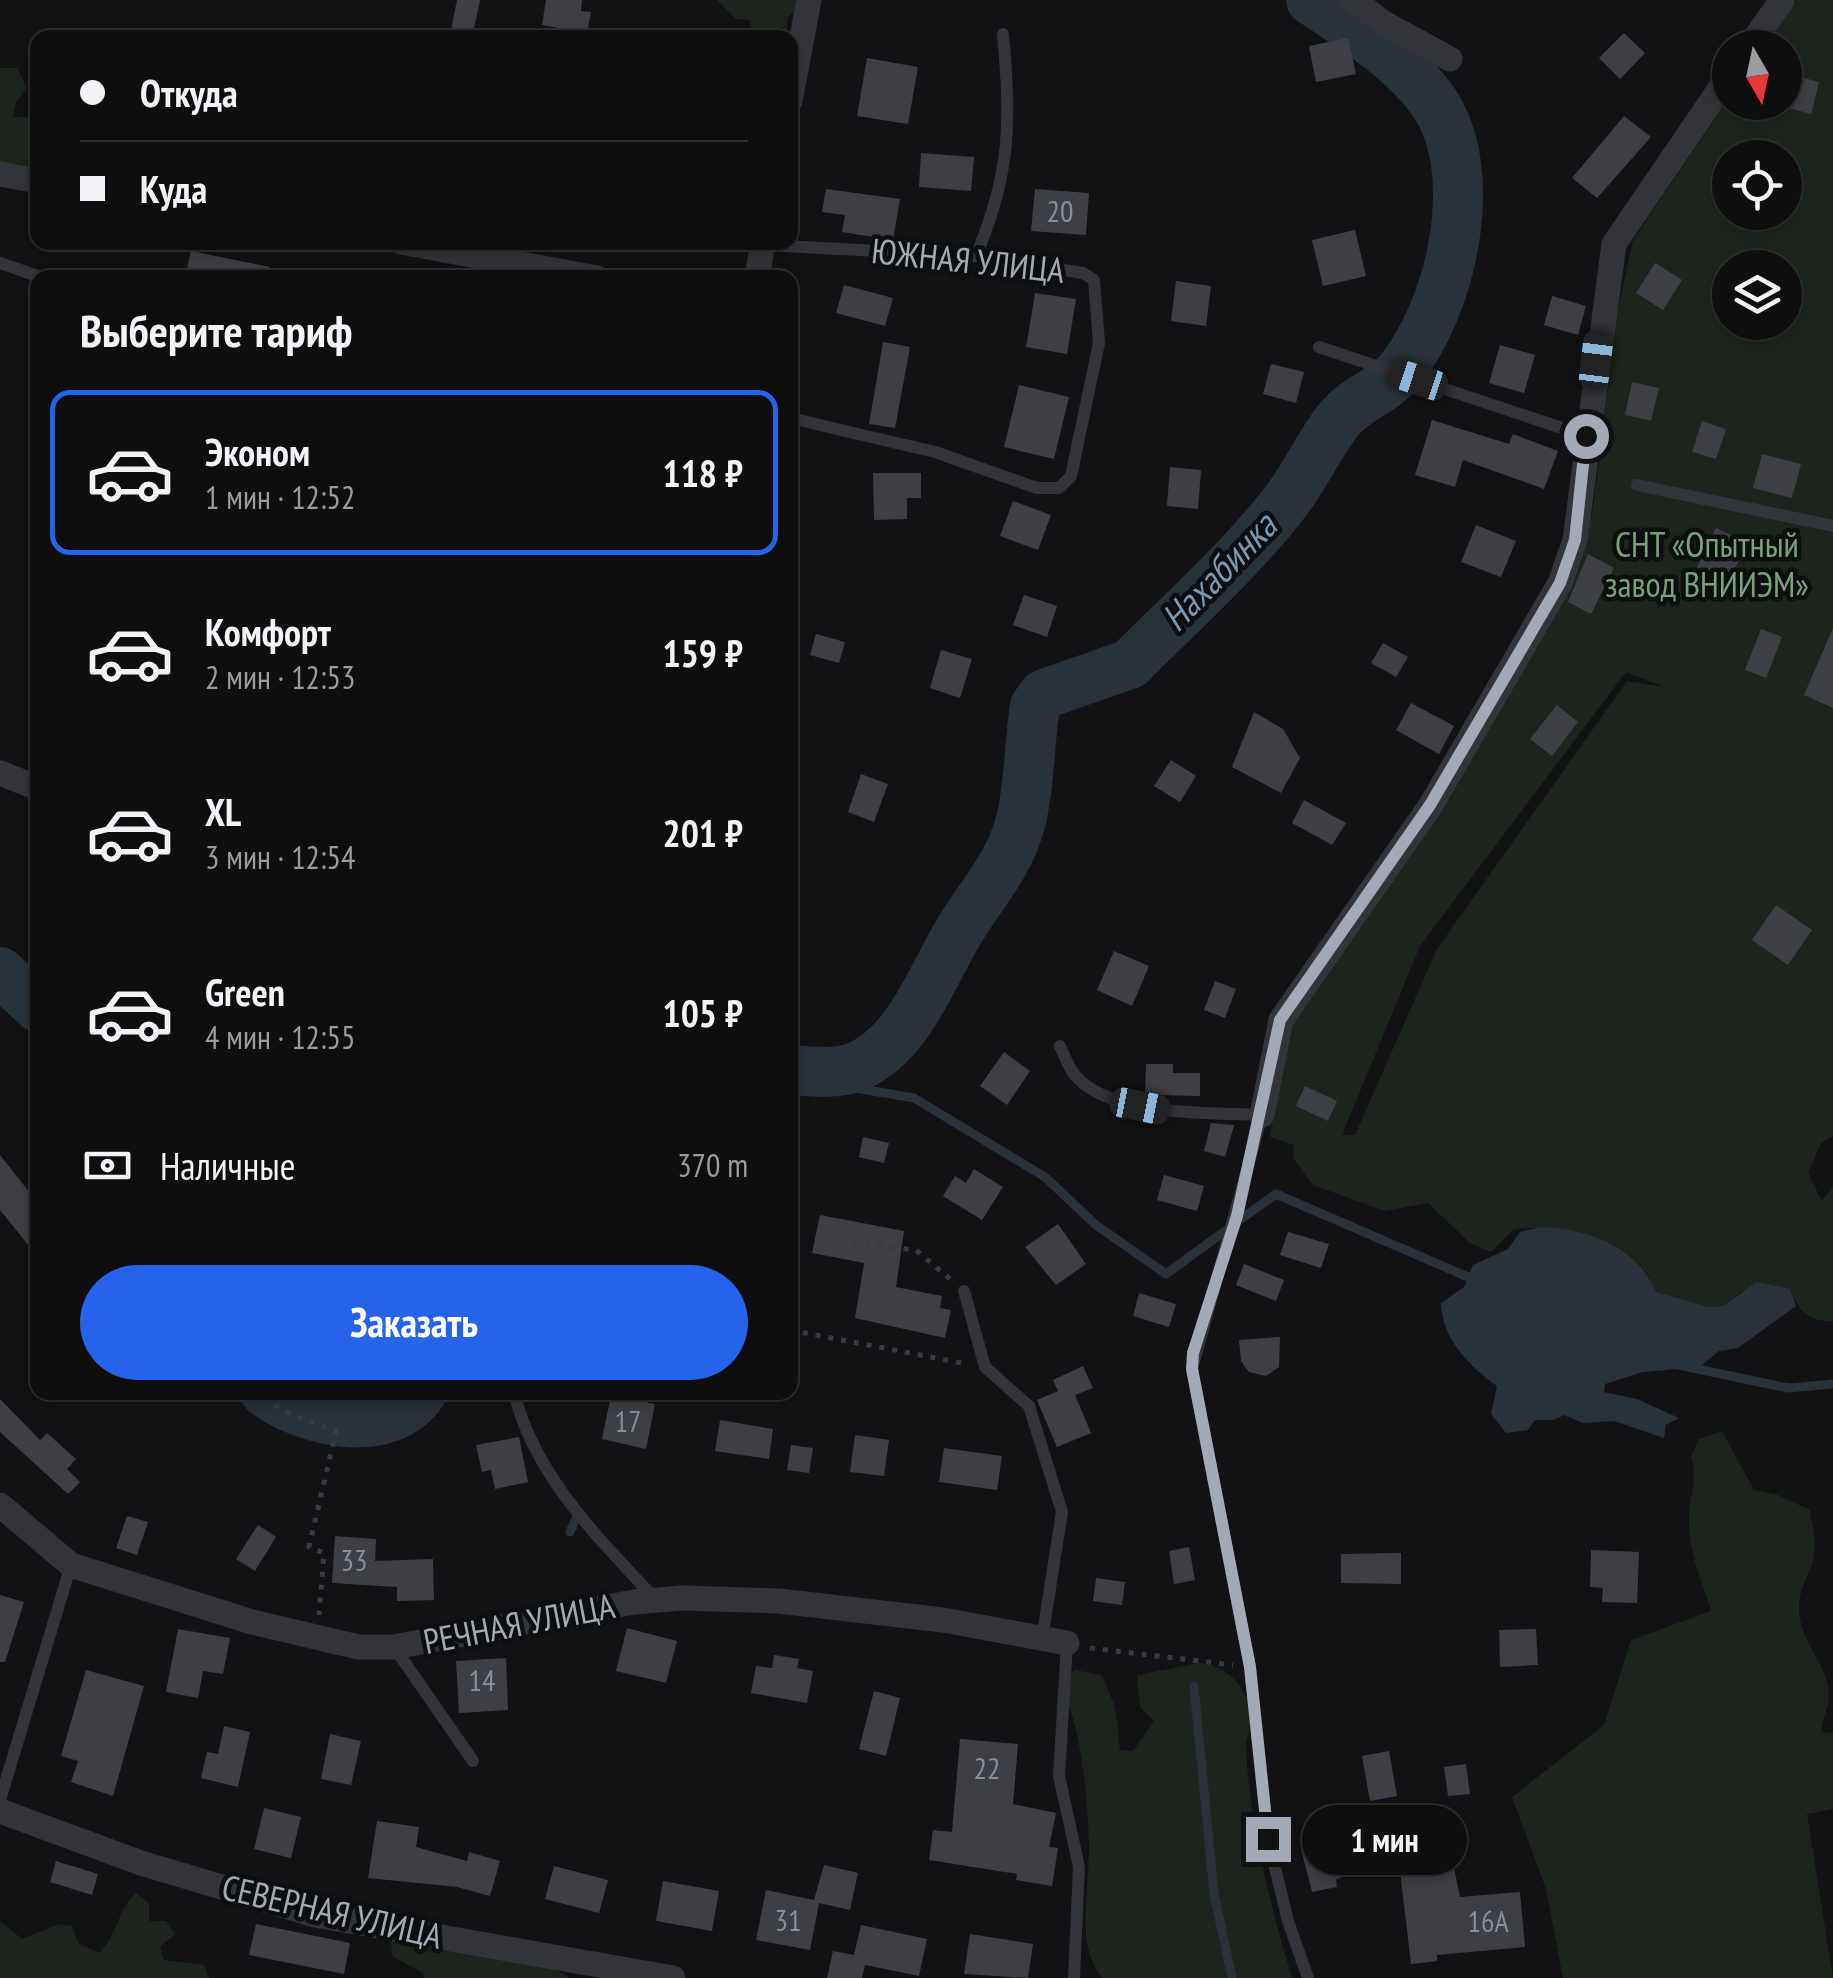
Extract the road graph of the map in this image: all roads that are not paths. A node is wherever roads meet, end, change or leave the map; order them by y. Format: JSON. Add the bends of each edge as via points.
{"nodes":[{"id":1,"x":809,"y":0,"type":"edge"},
{"id":2,"x":1354,"y":0,"type":"edge"},
{"id":3,"x":1782,"y":0,"type":"edge"},
{"id":4,"x":1761,"y":30,"type":"edge"},
{"id":5,"x":1003,"y":34,"type":"dead end"},
{"id":6,"x":798,"y":58,"type":"edge"},
{"id":7,"x":1450,"y":59,"type":"dead end"},
{"id":8,"x":1712,"y":100,"type":"edge"},
{"id":9,"x":0,"y":174,"type":"edge"},
{"id":10,"x":30,"y":180,"type":"edge"},
{"id":11,"x":798,"y":246,"type":"edge"},
{"id":12,"x":445,"y":250,"type":"edge"},
{"id":13,"x":976,"y":256,"type":"junction"},
{"id":14,"x":0,"y":263,"type":"edge"},
{"id":15,"x":553,"y":270,"type":"edge"},
{"id":16,"x":30,"y":273,"type":"edge"},
{"id":17,"x":1318,"y":347,"type":"dead end"},
{"id":18,"x":798,"y":420,"type":"edge"},
{"id":19,"x":1586,"y":436,"type":"junction"},
{"id":20,"x":1637,"y":485,"type":"dead end"},
{"id":21,"x":1833,"y":526,"type":"edge"},
{"id":22,"x":0,"y":773,"type":"edge"},
{"id":23,"x":30,"y":785,"type":"edge"},
{"id":24,"x":1060,"y":1046,"type":"dead end"},
{"id":25,"x":1262,"y":1115,"type":"junction"},
{"id":26,"x":964,"y":1291,"type":"road end"},
{"id":27,"x":517,"y":1400,"type":"edge"},
{"id":28,"x":0,"y":1506,"type":"edge"},
{"id":29,"x":72,"y":1565,"type":"junction"},
{"id":30,"x":656,"y":1600,"type":"junction"},
{"id":31,"x":1055,"y":1641,"type":"junction"},
{"id":32,"x":394,"y":1647,"type":"junction"},
{"id":33,"x":473,"y":1761,"type":"dead end"},
{"id":34,"x":0,"y":1800,"type":"edge"},
{"id":35,"x":0,"y":1810,"type":"edge"},
{"id":36,"x":673,"y":1978,"type":"edge"},
{"id":37,"x":1074,"y":1978,"type":"edge"},
{"id":38,"x":1308,"y":1978,"type":"edge"}],
"edges":[{"from":1,"to":6,"type":"street"},
{"from":2,"to":7,"type":"street"},
{"from":3,"to":4,"type":"street"},
{"from":5,"to":13,"type":"lane","via":[[1010,128],[1004,176]]},
{"from":8,"to":19,"type":"street","via":[[1614,244]]},
{"from":9,"to":10,"type":"street"},
{"from":11,"to":13,"type":"lane","name":"ЮЖНАЯ УЛИЦА"},
{"from":12,"to":15,"type":"street"},
{"from":13,"to":18,"type":"lane","name":"ЮЖНАЯ УЛИЦА","via":[[1094,280],[1099,343],[1067,484],[1037,488],[917,447]]},
{"from":14,"to":16,"type":"lane"},
{"from":17,"to":19,"type":"lane"},
{"from":19,"to":25,"type":"street","via":[[1575,540],[1560,583],[1430,805],[1280,1020]]},
{"from":20,"to":21,"type":"lane"},
{"from":22,"to":23,"type":"street"},
{"from":24,"to":25,"type":"lane","via":[[1075,1075],[1117,1100],[1165,1110]]},
{"from":25,"to":38,"type":"lane","via":[[1192,1369],[1250,1667],[1268,1839]]},
{"from":26,"to":31,"type":"lane","via":[[985,1366],[1028,1406],[1062,1512]]},
{"from":27,"to":30,"type":"lane","via":[[572,1508]]},
{"from":28,"to":29,"type":"street","name":"РЕЧНАЯ УЛИЦА"},
{"from":29,"to":32,"type":"street","name":"РЕЧНАЯ УЛИЦА","via":[[316,1638]]},
{"from":29,"to":34,"type":"lane"},
{"from":30,"to":31,"type":"street","name":"РЕЧНАЯ УЛИЦА","via":[[779,1601]]},
{"from":30,"to":32,"type":"street","name":"РЕЧНАЯ УЛИЦА"},
{"from":31,"to":37,"type":"lane","via":[[1059,1776],[1079,1867]]},
{"from":32,"to":33,"type":"lane"},
{"from":35,"to":36,"type":"street","name":"СЕВЕРНАЯ УЛИЦА","via":[[141,1863],[315,1915]]}]}
